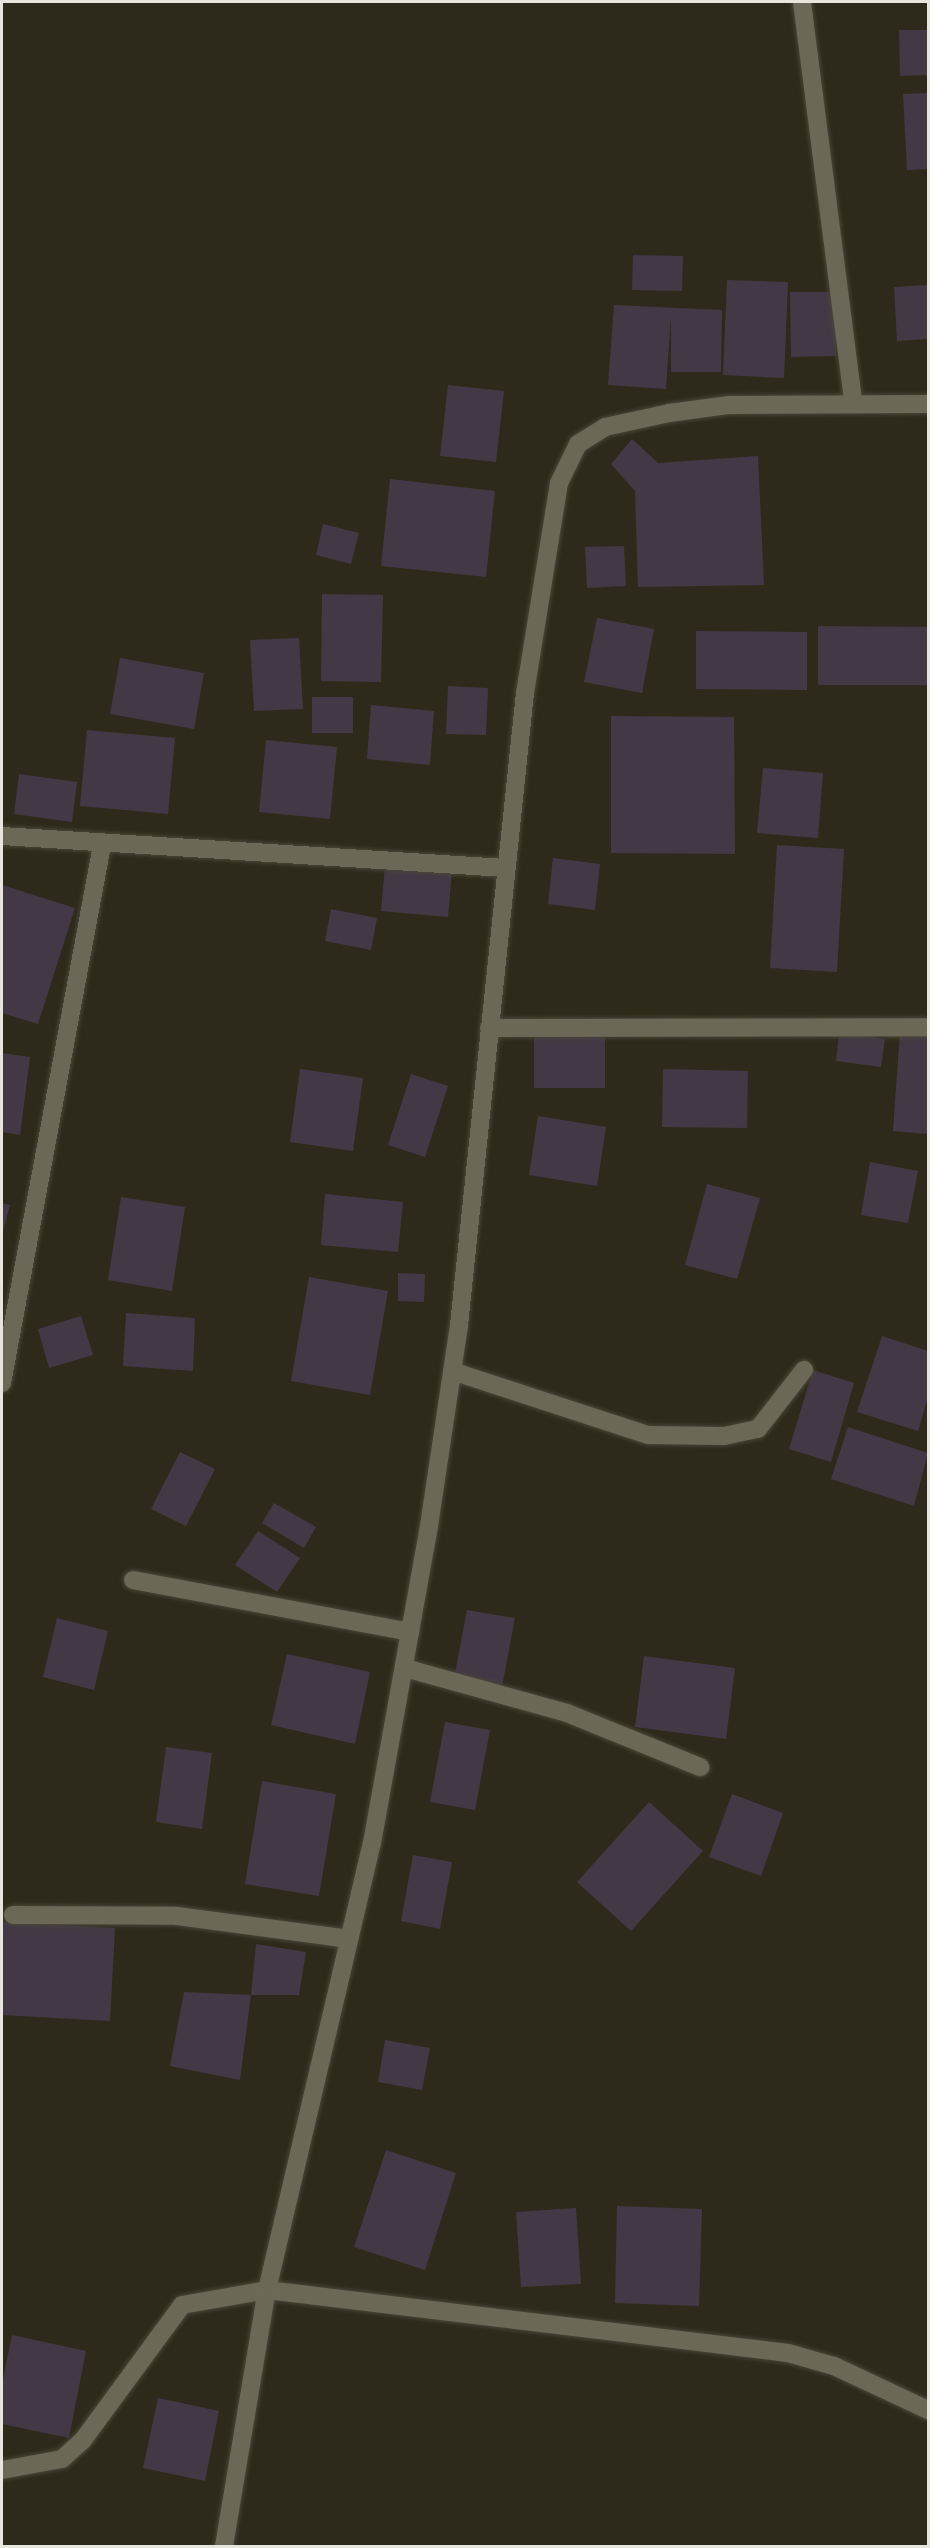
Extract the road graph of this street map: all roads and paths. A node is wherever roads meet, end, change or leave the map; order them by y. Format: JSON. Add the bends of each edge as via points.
{"nodes":[{"id":1,"x":802,"y":2,"type":"edge"},
{"id":2,"x":853,"y":402,"type":"junction"},
{"id":3,"x":928,"y":404,"type":"edge"},
{"id":4,"x":2,"y":836,"type":"edge"},
{"id":5,"x":102,"y":844,"type":"junction"},
{"id":6,"x":505,"y":868,"type":"junction"},
{"id":7,"x":928,"y":1026,"type":"edge"},
{"id":8,"x":489,"y":1028,"type":"junction"},
{"id":9,"x":804,"y":1370,"type":"dead end"},
{"id":10,"x":452,"y":1371,"type":"junction"},
{"id":11,"x":2,"y":1383,"type":"edge"},
{"id":12,"x":134,"y":1580,"type":"dead end"},
{"id":13,"x":410,"y":1632,"type":"junction"},
{"id":14,"x":405,"y":1668,"type":"junction"},
{"id":15,"x":700,"y":1767,"type":"dead end"},
{"id":16,"x":13,"y":1915,"type":"dead end"},
{"id":17,"x":349,"y":1939,"type":"junction"},
{"id":18,"x":267,"y":2290,"type":"junction"},
{"id":19,"x":928,"y":2410,"type":"edge"},
{"id":20,"x":2,"y":2470,"type":"edge"},
{"id":21,"x":225,"y":2547,"type":"edge"}],
"edges":[{"from":1,"to":2,"type":"street"},
{"from":2,"to":3,"type":"street"},
{"from":2,"to":6,"type":"street","via":[[729,405],[669,413],[605,427],[578,444],[559,483],[525,693]]},
{"from":4,"to":5,"type":"street"},
{"from":5,"to":6,"type":"street"},
{"from":5,"to":11,"type":"street"},
{"from":6,"to":8,"type":"street"},
{"from":7,"to":8,"type":"street"},
{"from":8,"to":10,"type":"street"},
{"from":9,"to":10,"type":"street","via":[[758,1429],[724,1436],[648,1435]]},
{"from":10,"to":13,"type":"street"},
{"from":12,"to":13,"type":"street"},
{"from":13,"to":14,"type":"street"},
{"from":14,"to":15,"type":"street","via":[[567,1713]]},
{"from":14,"to":17,"type":"street"},
{"from":16,"to":17,"type":"street","via":[[177,1916]]},
{"from":17,"to":18,"type":"street"},
{"from":18,"to":19,"type":"street","via":[[788,2353],[834,2366]]},
{"from":18,"to":20,"type":"street","via":[[182,2305],[83,2440],[62,2459]]},
{"from":18,"to":21,"type":"street"}]}
